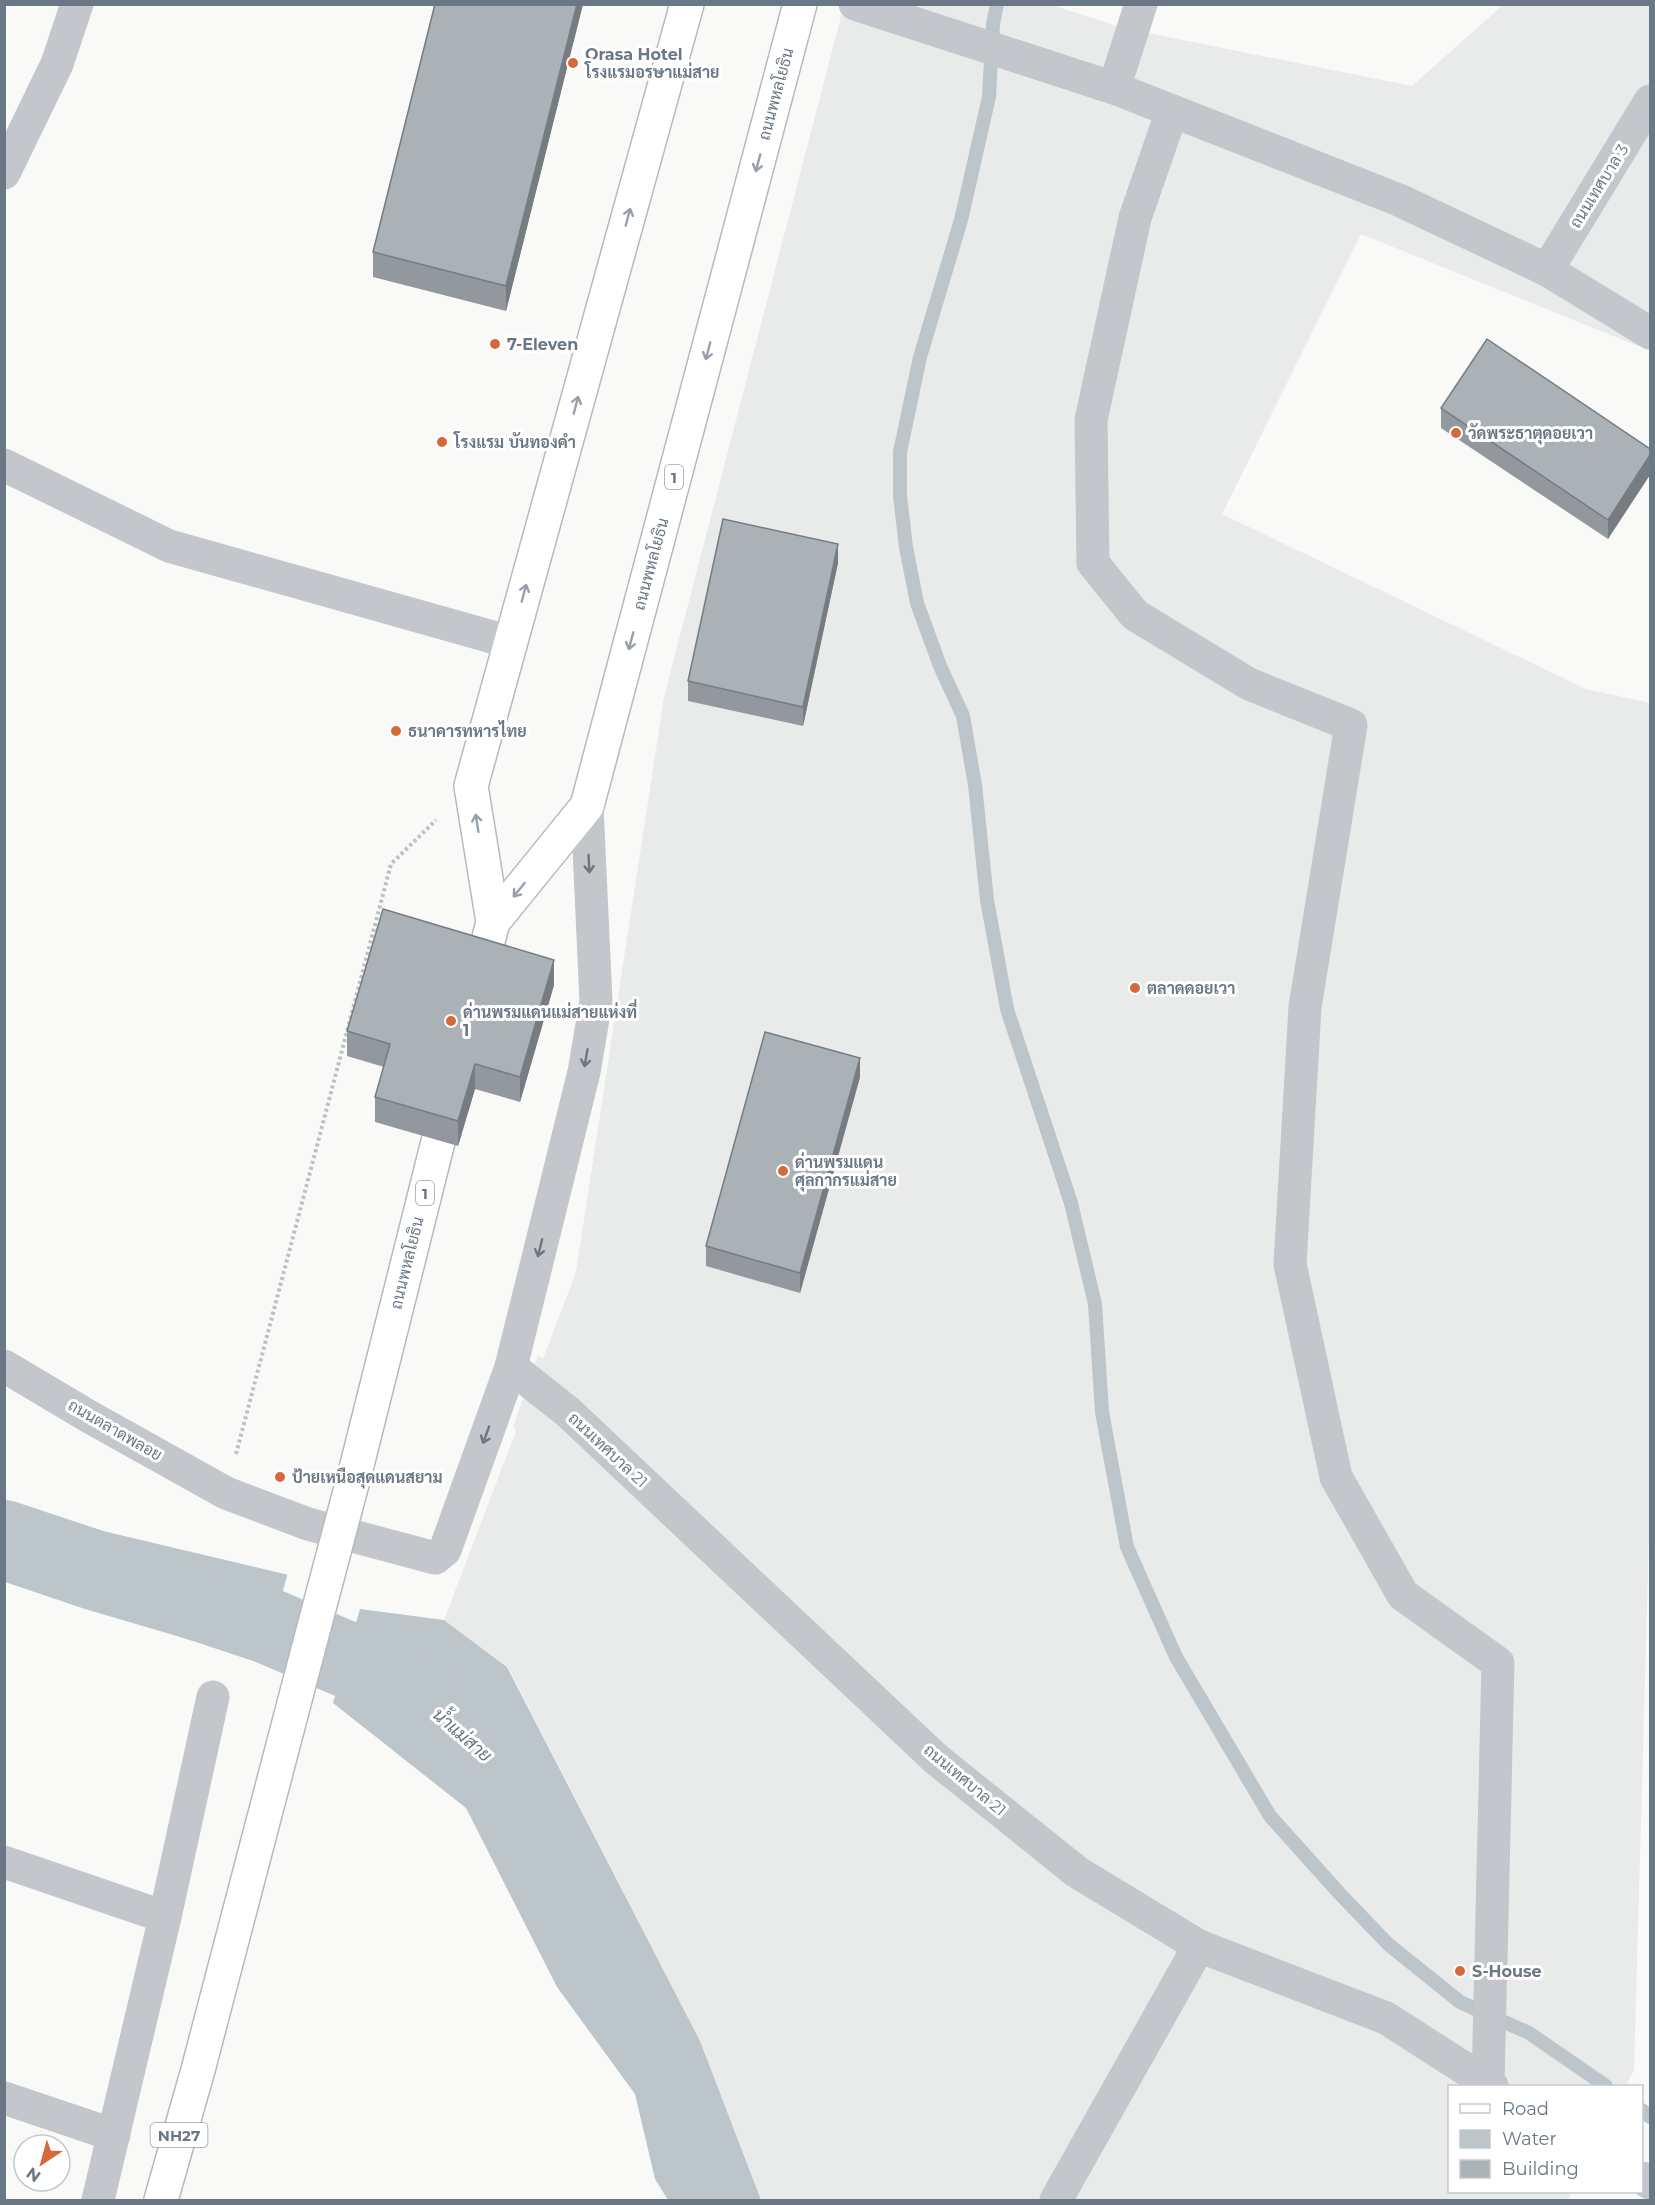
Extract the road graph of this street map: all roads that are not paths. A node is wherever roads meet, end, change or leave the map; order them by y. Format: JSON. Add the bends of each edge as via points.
{"nodes":[{"id":1,"x":77,"y":4,"type":"edge"},
{"id":2,"x":687,"y":4,"type":"edge"},
{"id":3,"x":800,"y":4,"type":"edge"},
{"id":4,"x":855,"y":4,"type":"edge"},
{"id":5,"x":1141,"y":4,"type":"edge"},
{"id":6,"x":1114,"y":88,"type":"junction"},
{"id":7,"x":1650,"y":101,"type":"edge"},
{"id":8,"x":1172,"y":111,"type":"junction"},
{"id":9,"x":4,"y":173,"type":"edge"},
{"id":10,"x":1547,"y":270,"type":"junction"},
{"id":11,"x":1650,"y":333,"type":"edge"},
{"id":12,"x":4,"y":465,"type":"edge"},
{"id":13,"x":510,"y":642,"type":"junction"},
{"id":14,"x":587,"y":806,"type":"junction"},
{"id":15,"x":493,"y":922,"type":"junction"},
{"id":16,"x":471,"y":1008,"type":"edge"},
{"id":17,"x":457,"y":1064,"type":"edge"},
{"id":18,"x":4,"y":1366,"type":"edge"},
{"id":19,"x":511,"y":1367,"type":"junction"},
{"id":20,"x":213,"y":1697,"type":"dead end"},
{"id":21,"x":4,"y":1862,"type":"edge"},
{"id":22,"x":165,"y":1917,"type":"junction"},
{"id":23,"x":1199,"y":1946,"type":"junction"},
{"id":24,"x":198,"y":2070,"type":"joint"},
{"id":25,"x":1490,"y":2085,"type":"edge"},
{"id":26,"x":4,"y":2098,"type":"edge"},
{"id":27,"x":114,"y":2135,"type":"junction"},
{"id":28,"x":98,"y":2200,"type":"edge"},
{"id":29,"x":161,"y":2200,"type":"edge"},
{"id":30,"x":1056,"y":2200,"type":"edge"}],
"edges":[{"from":1,"to":9,"type":"street","via":[[57,64]]},
{"from":13,"to":2,"type":"main road","name":"ถนนพหลโยธิน","number":"1","one_way":true},
{"from":3,"to":14,"type":"main road","name":"ถนนพหลโยธิน","number":"1","one_way":true},
{"from":4,"to":6,"type":"street"},
{"from":5,"to":6,"type":"street"},
{"from":6,"to":8,"type":"street"},
{"from":7,"to":10,"type":"street","name":"ถนนเทศบาล 3"},
{"from":8,"to":10,"type":"street","via":[[1399,200]]},
{"from":8,"to":25,"type":"street","via":[[1135,218],[1091,420],[1093,563],[1135,615],[1249,684],[1350,725],[1305,1007],[1290,1264],[1336,1477],[1403,1595],[1498,1663]]},
{"from":10,"to":11,"type":"street"},
{"from":12,"to":13,"type":"street","via":[[169,546]]},
{"from":15,"to":13,"type":"main road","name":"ถนนพหลโยธิน","number":"1","one_way":true,"via":[[471,786]]},
{"from":14,"to":15,"type":"main road","name":"ถนนพหลโยธิน","number":"1","one_way":true},
{"from":14,"to":19,"type":"street","one_way":true,"via":[[596,1001],[584,1072]]},
{"from":15,"to":16,"type":"main road","name":"ถนนพหลโยธิน","number":"1"},
{"from":17,"to":24,"type":"main road","name":"ถนนพหลโยธิน","number":"1","bridge":true,"via":[[357,1465]]},
{"from":19,"to":18,"type":"street","name":"ถนนตลาดพลอย","one_way":true,"via":[[445,1550],[435,1558],[308,1524],[226,1493]]},
{"from":19,"to":23,"type":"street","name":"ถนนเทศบาล 21","via":[[568,1412],[936,1759],[1077,1872]]},
{"from":20,"to":22,"type":"street"},
{"from":21,"to":22,"type":"street"},
{"from":22,"to":27,"type":"street"},
{"from":23,"to":25,"type":"street","name":"ถนนเทศบาล 21","via":[[1386,2018]]},
{"from":23,"to":30,"type":"street"},
{"from":24,"to":29,"type":"main road","number":"NH27"},
{"from":26,"to":27,"type":"street"},
{"from":27,"to":28,"type":"street"}]}
